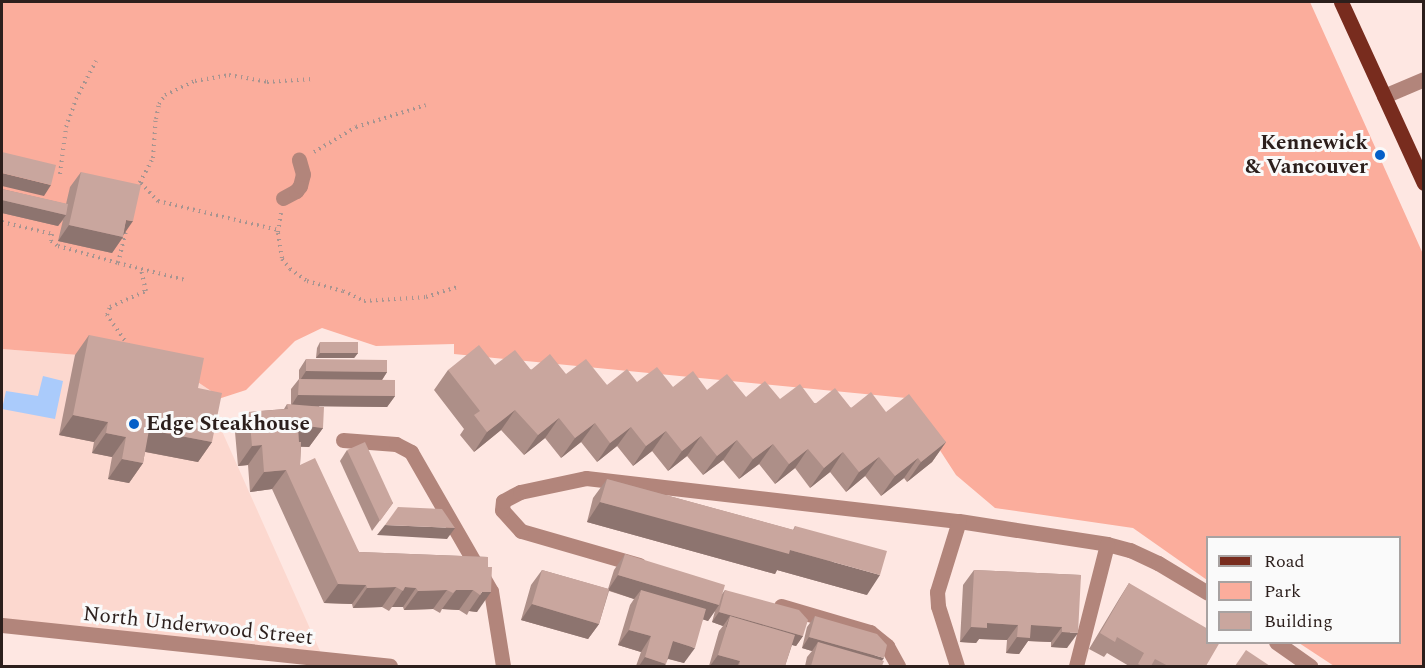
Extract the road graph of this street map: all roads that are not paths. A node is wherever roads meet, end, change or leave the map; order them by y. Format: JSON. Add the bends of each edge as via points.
{"nodes":[{"id":1,"x":1341,"y":2,"type":"edge"},
{"id":2,"x":1424,"y":79,"type":"edge"},
{"id":3,"x":1384,"y":96,"type":"junction"},
{"id":4,"x":299,"y":160,"type":"road end"},
{"id":5,"x":1424,"y":183,"type":"edge"},
{"id":6,"x":284,"y":198,"type":"road end"},
{"id":7,"x":343,"y":440,"type":"dead end"},
{"id":8,"x":959,"y":521,"type":"junction"},
{"id":9,"x":1107,"y":544,"type":"junction"},
{"id":10,"x":656,"y":570,"type":"edge"},
{"id":11,"x":1206,"y":592,"type":"edge"},
{"id":12,"x":769,"y":603,"type":"edge"},
{"id":13,"x":2,"y":625,"type":"edge"},
{"id":14,"x":1279,"y":644,"type":"edge"},
{"id":15,"x":390,"y":666,"type":"edge"},
{"id":16,"x":503,"y":666,"type":"edge"},
{"id":17,"x":898,"y":666,"type":"edge"},
{"id":18,"x":957,"y":666,"type":"edge"},
{"id":19,"x":1076,"y":666,"type":"edge"},
{"id":20,"x":1310,"y":666,"type":"edge"}],
"edges":[{"from":1,"to":3,"type":"main road"},
{"from":2,"to":3,"type":"street"},
{"from":3,"to":5,"type":"main road"},
{"from":4,"to":6,"type":"street","via":[[303,174],[300,186]]},
{"from":7,"to":16,"type":"street","via":[[396,444],[411,452],[491,591]]},
{"from":8,"to":9,"type":"street"},
{"from":8,"to":10,"type":"street","via":[[586,478],[520,492],[503,501],[502,510],[521,531]]},
{"from":8,"to":18,"type":"street","via":[[937,592]]},
{"from":9,"to":11,"type":"street","via":[[1158,562]]},
{"from":9,"to":19,"type":"street"},
{"from":12,"to":17,"type":"street","via":[[870,632],[887,646]]},
{"from":13,"to":15,"type":"street","name":"North Underwood Street"},
{"from":14,"to":20,"type":"street"}]}
